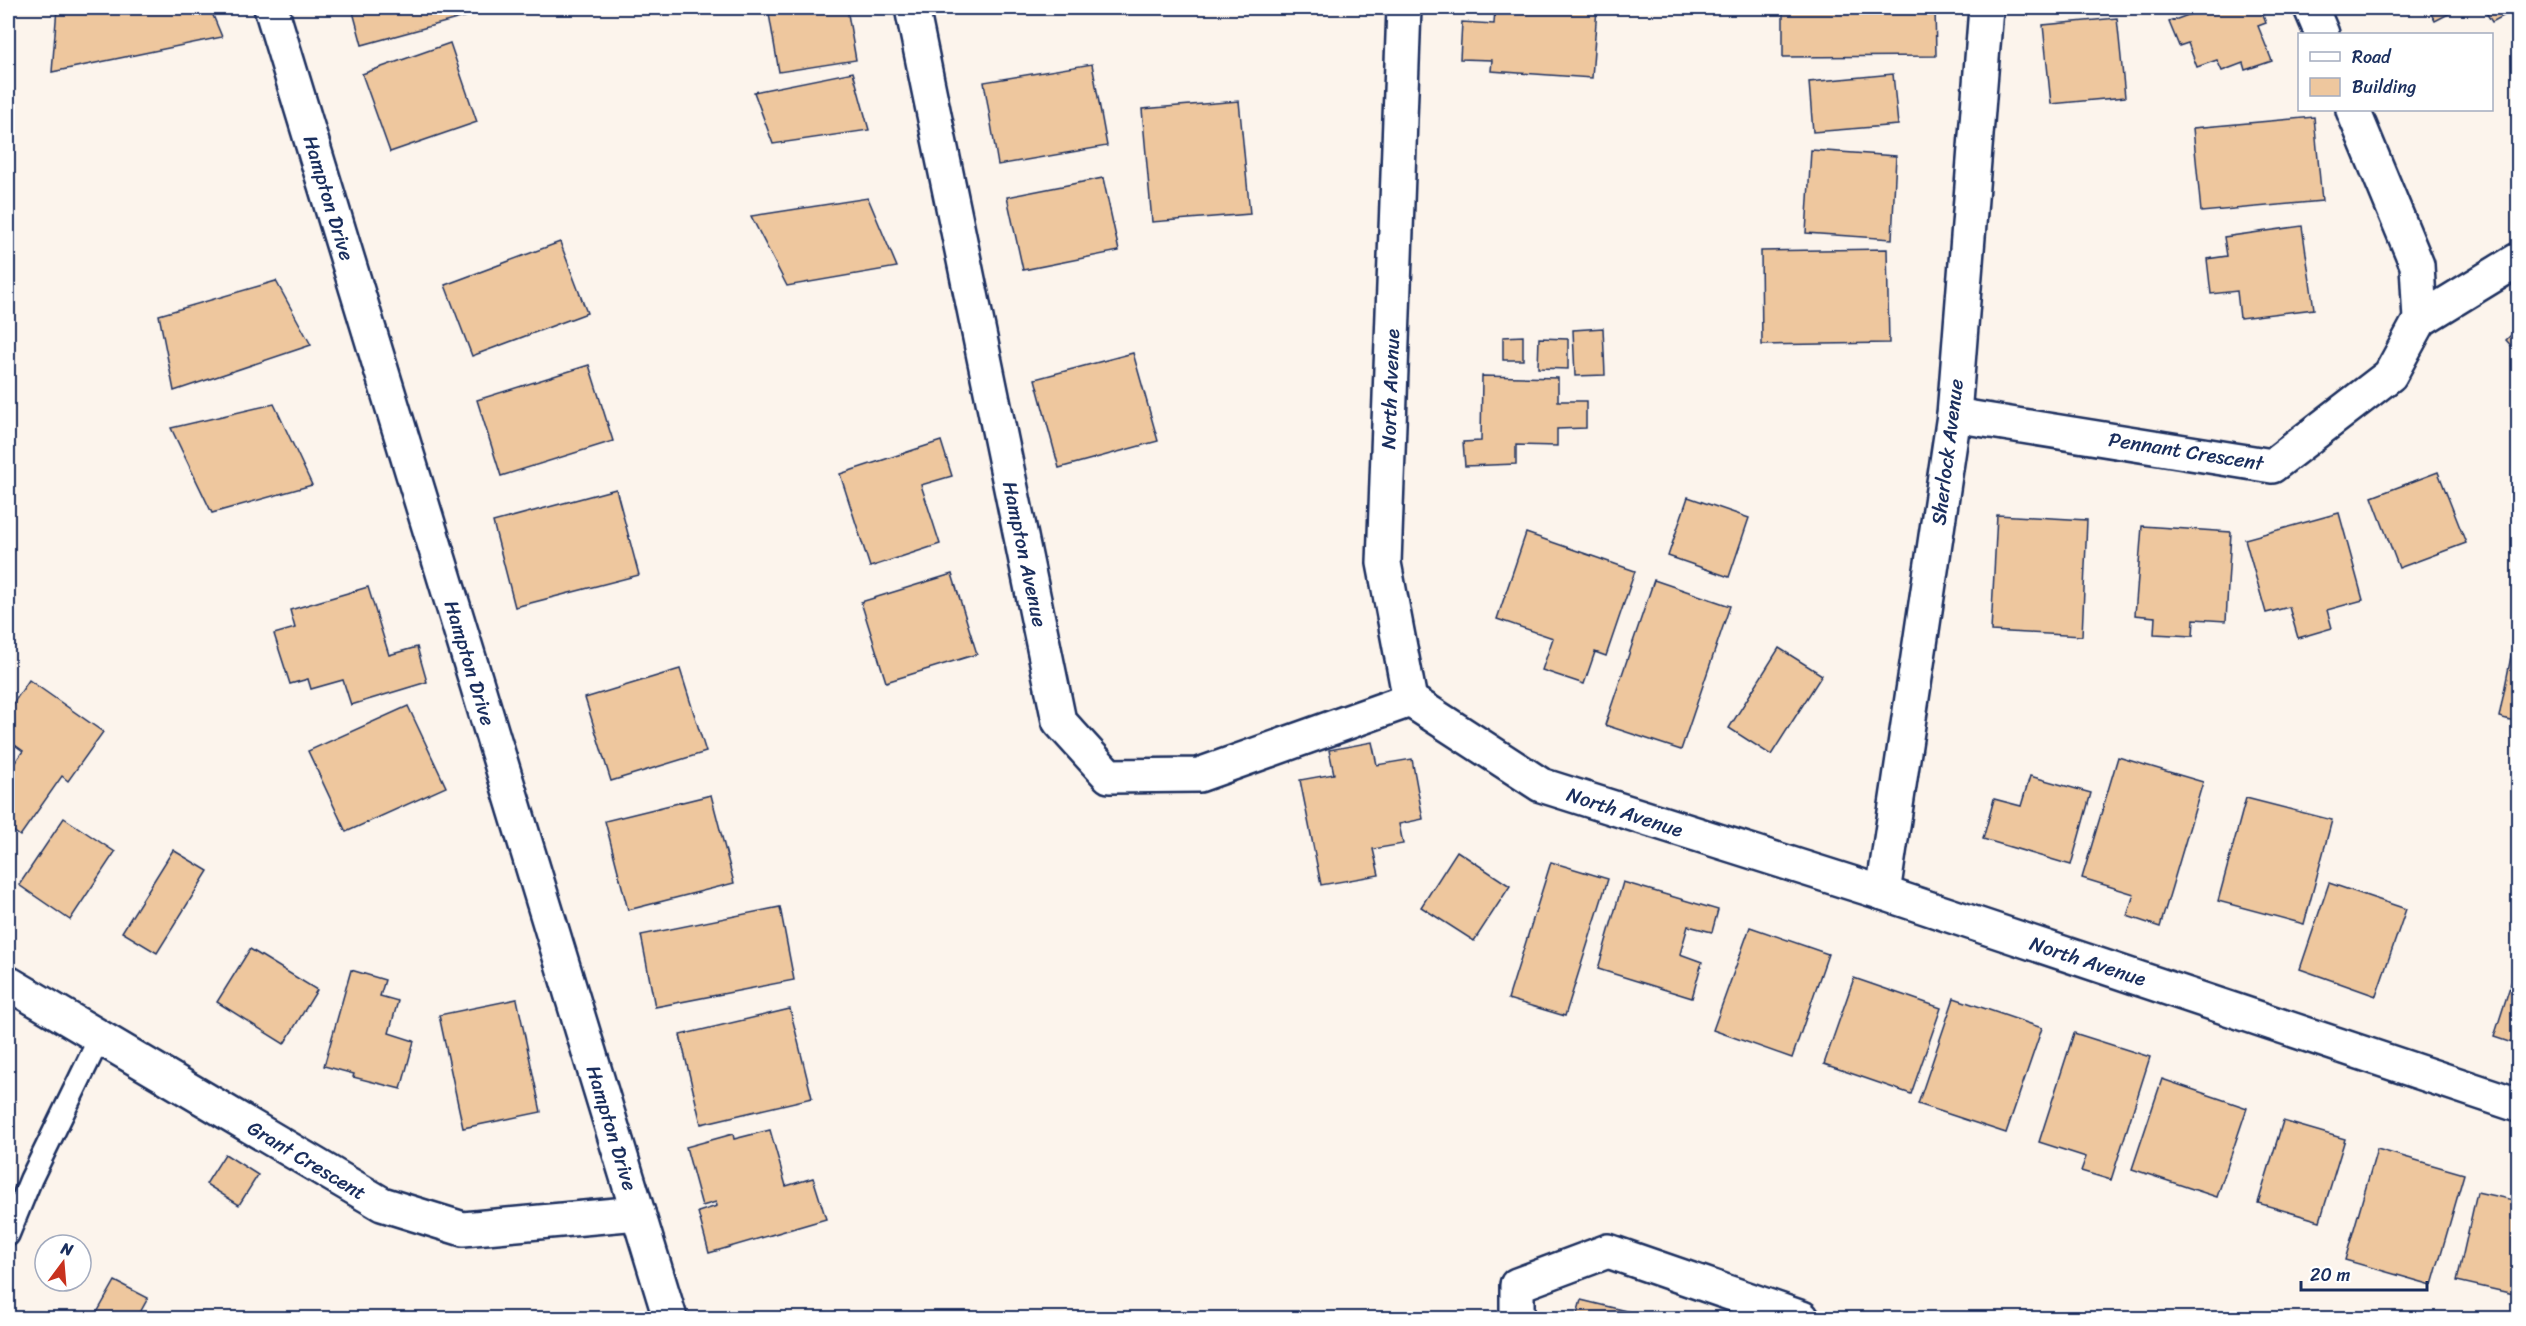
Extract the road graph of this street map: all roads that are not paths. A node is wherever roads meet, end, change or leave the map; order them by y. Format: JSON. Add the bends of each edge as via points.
{"nodes":[{"id":1,"x":271,"y":8,"type":"edge"},
{"id":2,"x":912,"y":8,"type":"edge"},
{"id":3,"x":1404,"y":8,"type":"edge"},
{"id":4,"x":1986,"y":8,"type":"edge"},
{"id":5,"x":2311,"y":8,"type":"edge"},
{"id":6,"x":2322,"y":33,"type":"edge"},
{"id":7,"x":2353,"y":111,"type":"edge"},
{"id":8,"x":2518,"y":260,"type":"edge"},
{"id":9,"x":2420,"y":320,"type":"junction"},
{"id":10,"x":1954,"y":414,"type":"junction"},
{"id":11,"x":1410,"y":700,"type":"junction"},
{"id":12,"x":1883,"y":893,"type":"junction"},
{"id":13,"x":8,"y":983,"type":"edge"},
{"id":14,"x":100,"y":1037,"type":"junction"},
{"id":15,"x":2518,"y":1105,"type":"edge"},
{"id":16,"x":638,"y":1213,"type":"junction"},
{"id":17,"x":8,"y":1235,"type":"edge"},
{"id":18,"x":670,"y":1318,"type":"edge"},
{"id":19,"x":1516,"y":1318,"type":"edge"},
{"id":20,"x":1802,"y":1318,"type":"edge"}],
"edges":[{"from":1,"to":16,"type":"street","name":"Hampton Drive"},
{"from":2,"to":11,"type":"street","name":"Hampton Avenue","via":[[1059,721],[1109,776],[1199,775]]},
{"from":3,"to":11,"type":"street","name":"North Avenue","via":[[1383,563]]},
{"from":4,"to":10,"type":"street","name":"Sherlock Avenue"},
{"from":5,"to":6,"type":"street"},
{"from":7,"to":9,"type":"street","via":[[2417,265]]},
{"from":8,"to":9,"type":"street"},
{"from":9,"to":10,"type":"street","name":"Pennant Crescent","via":[[2390,375],[2272,466]]},
{"from":10,"to":12,"type":"street","name":"Sherlock Avenue"},
{"from":11,"to":12,"type":"street","name":"North Avenue","via":[[1541,785]]},
{"from":12,"to":15,"type":"street","name":"North Avenue"},
{"from":13,"to":14,"type":"street","name":"Grant Crescent"},
{"from":14,"to":16,"type":"street","name":"Grant Crescent","via":[[382,1204],[464,1229]]},
{"from":14,"to":17,"type":"lane"},
{"from":16,"to":18,"type":"street","name":"Hampton Drive"},
{"from":19,"to":20,"type":"street","via":[[1517,1285],[1608,1251]]}]}
